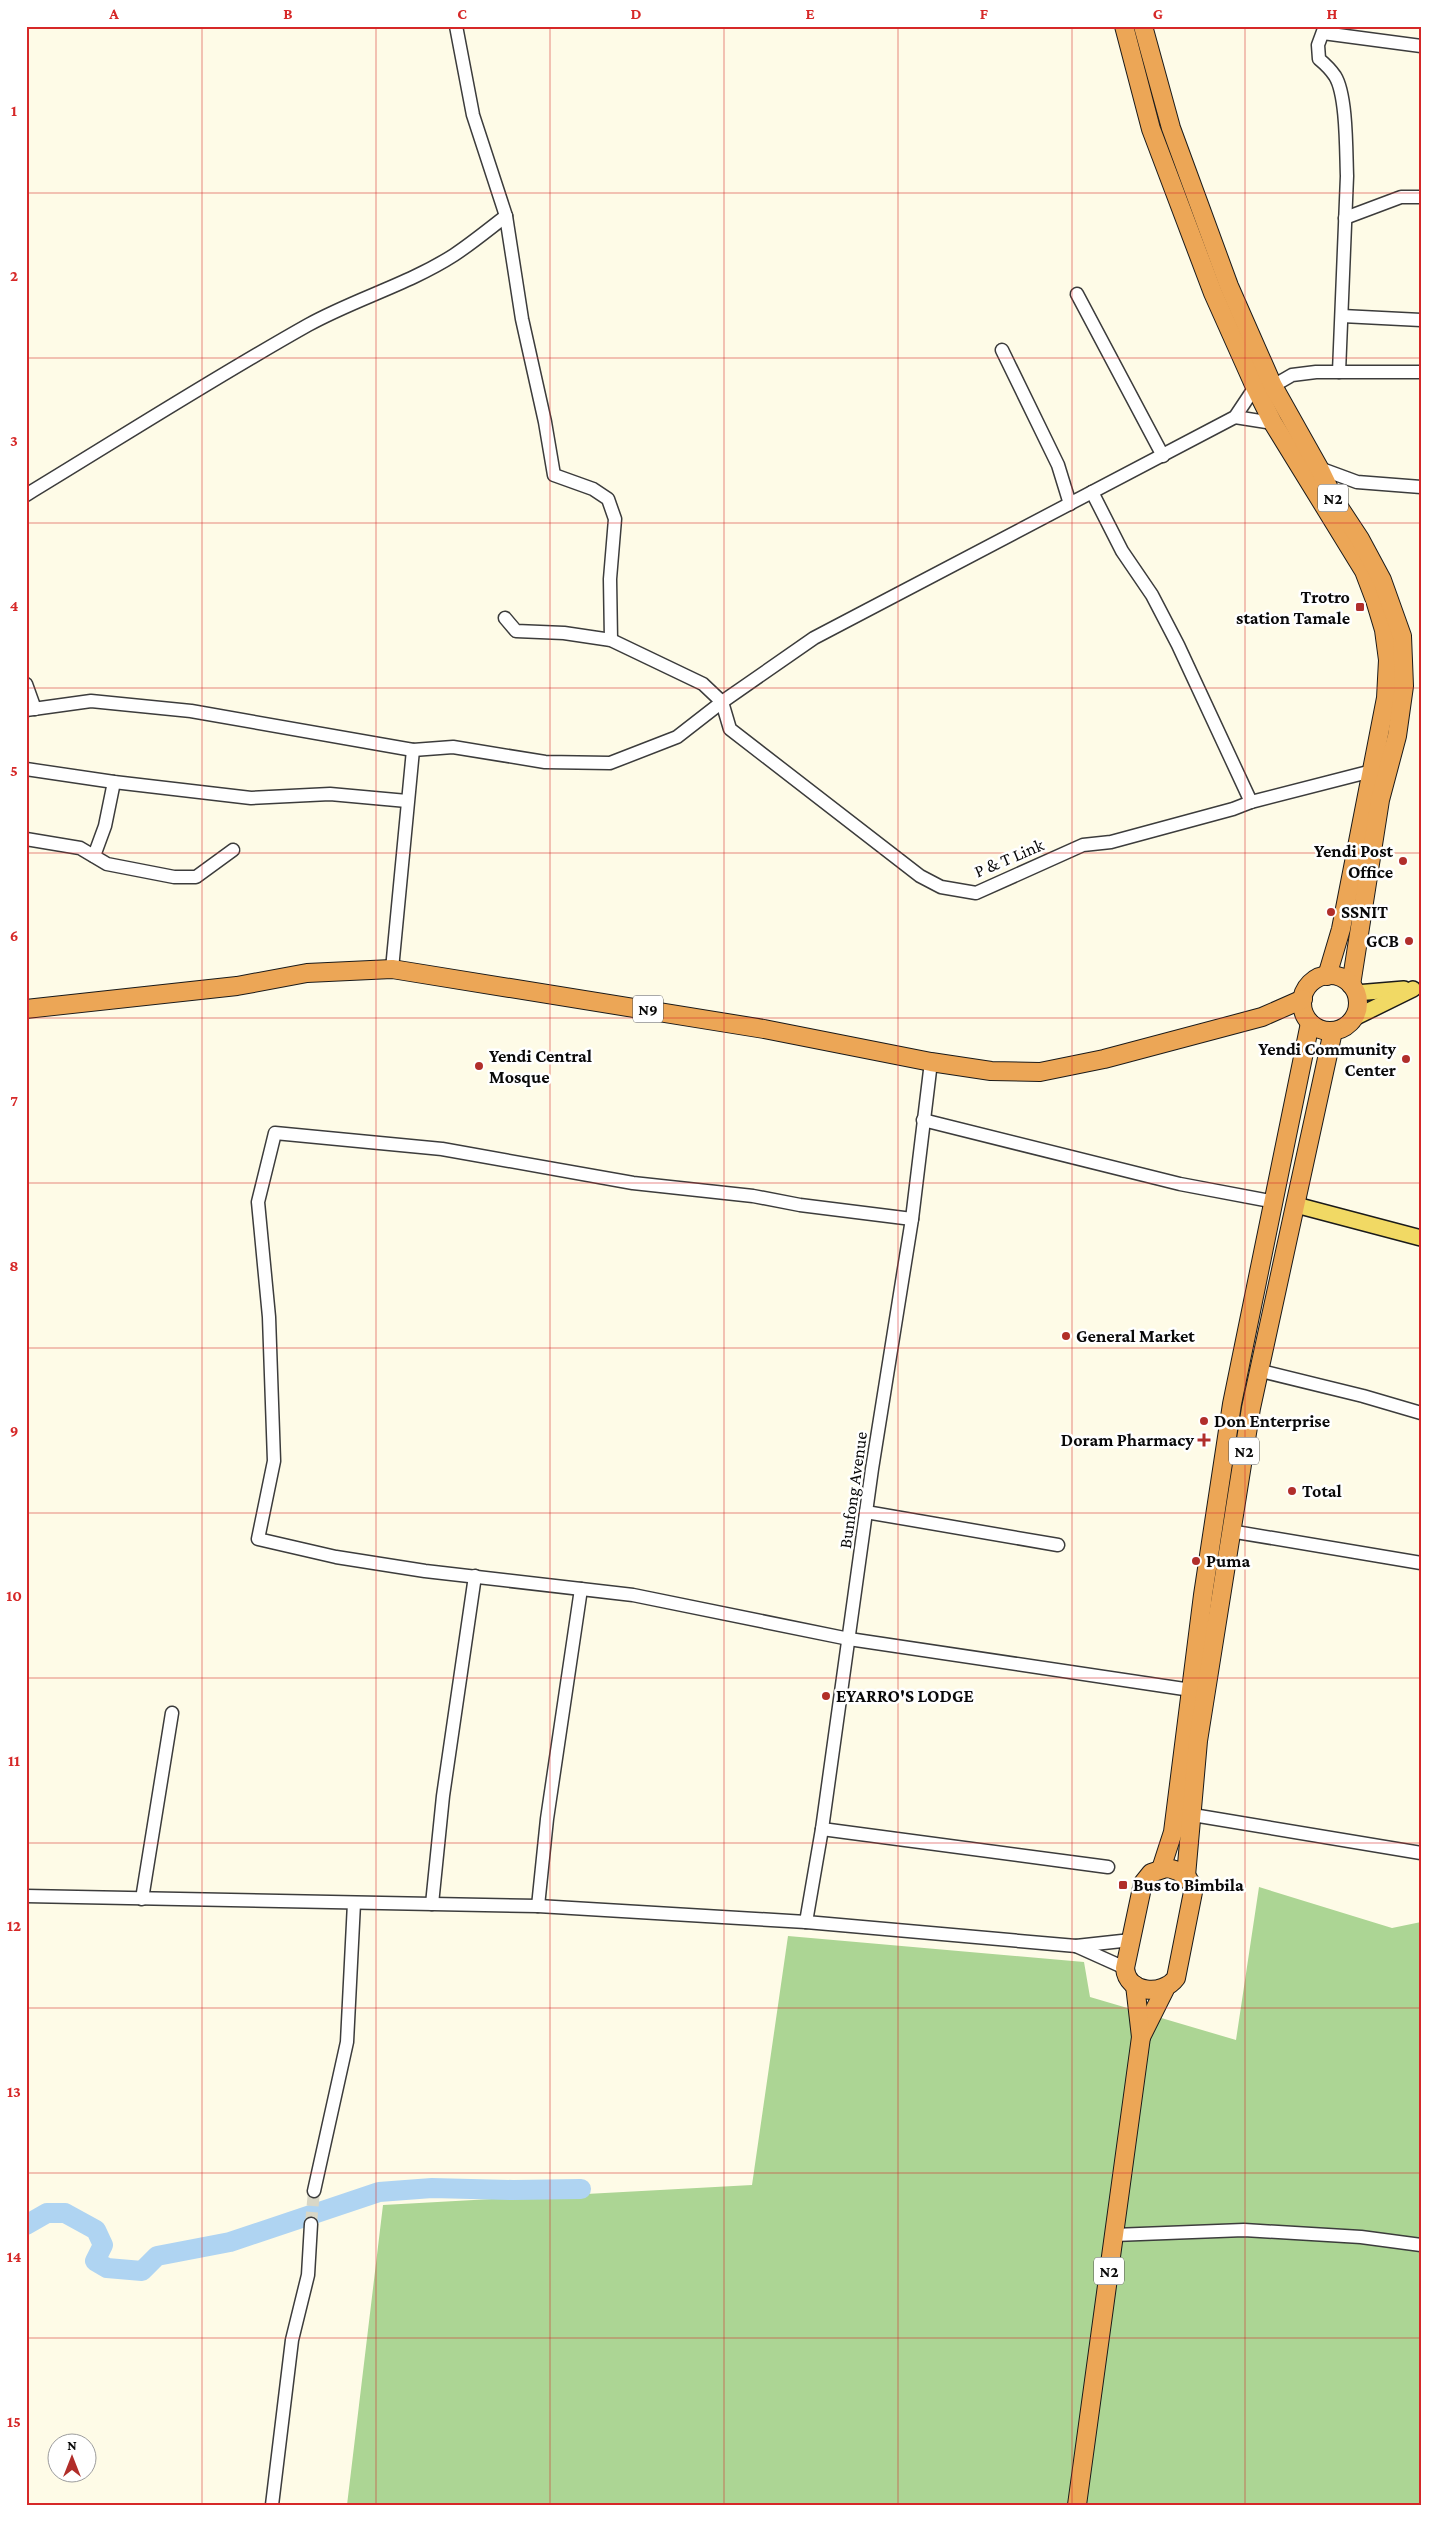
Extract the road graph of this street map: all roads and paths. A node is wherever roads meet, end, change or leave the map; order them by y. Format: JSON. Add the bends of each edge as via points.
{"nodes":[{"id":1,"x":456,"y":26,"type":"edge"},
{"id":2,"x":1124,"y":26,"type":"edge"},
{"id":3,"x":1143,"y":26,"type":"edge"},
{"id":4,"x":1324,"y":30,"type":"edge"},
{"id":5,"x":1421,"y":46,"type":"edge"},
{"id":6,"x":1421,"y":197,"type":"edge"},
{"id":7,"x":506,"y":216,"type":"junction"},
{"id":8,"x":1345,"y":218,"type":"junction"},
{"id":9,"x":1077,"y":294,"type":"dead end"},
{"id":10,"x":1342,"y":316,"type":"junction"},
{"id":11,"x":1421,"y":320,"type":"edge"},
{"id":12,"x":1002,"y":350,"type":"dead end"},
{"id":13,"x":1339,"y":372,"type":"junction"},
{"id":14,"x":1421,"y":372,"type":"edge"},
{"id":15,"x":1262,"y":389,"type":"junction"},
{"id":16,"x":1235,"y":417,"type":"junction"},
{"id":17,"x":1273,"y":422,"type":"junction"},
{"id":18,"x":1163,"y":456,"type":"junction"},
{"id":19,"x":1319,"y":468,"type":"junction"},
{"id":20,"x":1421,"y":487,"type":"edge"},
{"id":21,"x":1092,"y":492,"type":"junction"},
{"id":22,"x":26,"y":495,"type":"edge"},
{"id":23,"x":1070,"y":504,"type":"junction"},
{"id":24,"x":505,"y":618,"type":"dead end"},
{"id":25,"x":611,"y":640,"type":"junction"},
{"id":26,"x":26,"y":684,"type":"edge"},
{"id":27,"x":722,"y":702,"type":"junction"},
{"id":28,"x":31,"y":709,"type":"edge"},
{"id":29,"x":413,"y":750,"type":"junction"},
{"id":30,"x":26,"y":769,"type":"edge"},
{"id":31,"x":1372,"y":771,"type":"junction"},
{"id":32,"x":114,"y":782,"type":"junction"},
{"id":33,"x":407,"y":801,"type":"junction"},
{"id":34,"x":1251,"y":802,"type":"junction"},
{"id":35,"x":26,"y":839,"type":"edge"},
{"id":36,"x":233,"y":850,"type":"dead end"},
{"id":37,"x":94,"y":856,"type":"junction"},
{"id":38,"x":392,"y":969,"type":"junction"},
{"id":39,"x":1327,"y":976,"type":"junction"},
{"id":40,"x":1417,"y":988,"type":"edge"},
{"id":41,"x":1354,"y":989,"type":"junction"},
{"id":42,"x":26,"y":1009,"type":"edge"},
{"id":43,"x":1306,"y":1013,"type":"junction"},
{"id":44,"x":1354,"y":1018,"type":"junction"},
{"id":45,"x":1333,"y":1031,"type":"junction"},
{"id":46,"x":931,"y":1062,"type":"junction"},
{"id":47,"x":922,"y":1120,"type":"junction"},
{"id":48,"x":1275,"y":1202,"type":"junction"},
{"id":49,"x":1296,"y":1205,"type":"junction"},
{"id":50,"x":912,"y":1219,"type":"junction"},
{"id":51,"x":1421,"y":1238,"type":"edge"},
{"id":52,"x":1257,"y":1370,"type":"junction"},
{"id":53,"x":1421,"y":1413,"type":"edge"},
{"id":54,"x":866,"y":1512,"type":"junction"},
{"id":55,"x":1230,"y":1532,"type":"junction"},
{"id":56,"x":1058,"y":1545,"type":"dead end"},
{"id":57,"x":1421,"y":1563,"type":"edge"},
{"id":58,"x":474,"y":1576,"type":"junction"},
{"id":59,"x":581,"y":1589,"type":"junction"},
{"id":60,"x":849,"y":1639,"type":"junction"},
{"id":61,"x":1191,"y":1690,"type":"junction"},
{"id":62,"x":172,"y":1713,"type":"dead end"},
{"id":63,"x":1193,"y":1815,"type":"junction"},
{"id":64,"x":822,"y":1829,"type":"junction"},
{"id":65,"x":1421,"y":1853,"type":"edge"},
{"id":66,"x":1108,"y":1867,"type":"dead end"},
{"id":67,"x":1161,"y":1869,"type":"junction"},
{"id":68,"x":1186,"y":1876,"type":"junction"},
{"id":69,"x":26,"y":1896,"type":"edge"},
{"id":70,"x":142,"y":1899,"type":"junction"},
{"id":71,"x":354,"y":1902,"type":"junction"},
{"id":72,"x":432,"y":1904,"type":"junction"},
{"id":73,"x":538,"y":1906,"type":"junction"},
{"id":74,"x":806,"y":1922,"type":"junction"},
{"id":75,"x":1131,"y":1940,"type":"junction"},
{"id":76,"x":1076,"y":1946,"type":"junction"},
{"id":77,"x":1125,"y":1968,"type":"junction"},
{"id":78,"x":1135,"y":1985,"type":"junction"},
{"id":79,"x":1165,"y":1988,"type":"junction"},
{"id":80,"x":1141,"y":2037,"type":"junction"},
{"id":81,"x":314,"y":2191,"type":"tunnel mouth"},
{"id":82,"x":311,"y":2224,"type":"tunnel mouth"},
{"id":83,"x":1114,"y":2235,"type":"junction"},
{"id":84,"x":1421,"y":2245,"type":"edge"},
{"id":85,"x":272,"y":2505,"type":"edge"},
{"id":86,"x":1077,"y":2505,"type":"edge"}],
"edges":[{"from":1,"to":7,"type":"street","via":[[473,115]]},
{"from":2,"to":15,"type":"highway","number":"N2","via":[[1151,129],[1213,293]]},
{"from":3,"to":15,"type":"highway","number":"N2","via":[[1175,137]]},
{"from":4,"to":5,"type":"street"},
{"from":4,"to":8,"type":"street","via":[[1318,45],[1319,59],[1336,77],[1344,117]]},
{"from":6,"to":8,"type":"street","via":[[1401,197]]},
{"from":7,"to":22,"type":"street","via":[[454,255],[306,326]]},
{"from":7,"to":25,"type":"street","via":[[522,319],[554,475],[593,489],[608,500],[614,519],[610,579]]},
{"from":8,"to":10,"type":"street"},
{"from":9,"to":18,"type":"street"},
{"from":10,"to":11,"type":"street"},
{"from":10,"to":13,"type":"street"},
{"from":12,"to":23,"type":"street","via":[[1058,465]]},
{"from":13,"to":14,"type":"street"},
{"from":13,"to":15,"type":"street","via":[[1292,375]]},
{"from":15,"to":16,"type":"street"},
{"from":15,"to":17,"type":"highway","number":"N2"},
{"from":15,"to":19,"type":"highway","number":"N2"},
{"from":16,"to":17,"type":"street"},
{"from":16,"to":18,"type":"street"},
{"from":17,"to":31,"type":"highway","number":"N2","via":[[1364,571],[1384,630],[1388,660],[1386,698]]},
{"from":18,"to":21,"type":"street"},
{"from":19,"to":20,"type":"street","via":[[1356,482]]},
{"from":19,"to":41,"type":"highway","number":"N2","via":[[1382,580],[1402,636],[1404,686],[1397,736],[1380,800]]},
{"from":21,"to":23,"type":"street"},
{"from":21,"to":34,"type":"street","via":[[1122,551],[1152,595],[1178,645]]},
{"from":23,"to":27,"type":"street","via":[[814,638]]},
{"from":24,"to":25,"type":"street","via":[[516,631],[564,633]]},
{"from":25,"to":27,"type":"street","via":[[702,684]]},
{"from":26,"to":28,"type":"street"},
{"from":27,"to":29,"type":"street","via":[[677,737],[610,763],[545,762],[453,747]]},
{"from":27,"to":34,"type":"street","name":"P & T Link","via":[[730,729],[920,876],[941,887],[976,893],[1083,845],[1111,842]]},
{"from":28,"to":29,"type":"street","via":[[91,701],[182,710]]},
{"from":29,"to":33,"type":"street"},
{"from":30,"to":32,"type":"street"},
{"from":31,"to":34,"type":"street","name":"P & T Link"},
{"from":31,"to":39,"type":"highway","number":"N2","via":[[1341,929]]},
{"from":32,"to":33,"type":"street","via":[[251,798],[330,794]]},
{"from":32,"to":37,"type":"street"},
{"from":33,"to":38,"type":"street"},
{"from":35,"to":37,"type":"street","via":[[80,848]]},
{"from":36,"to":37,"type":"street","via":[[196,877],[141,872],[107,864]]},
{"from":38,"to":42,"type":"highway","number":"N9","via":[[307,974],[237,986]]},
{"from":38,"to":46,"type":"highway","number":"N9","via":[[764,1029]]},
{"from":39,"to":41,"type":"highway","via":[[1336,976]]},
{"from":39,"to":43,"type":"highway","via":[[1311,983]]},
{"from":40,"to":41,"type":"main road"},
{"from":40,"to":44,"type":"main road"},
{"from":41,"to":44,"type":"highway","via":[[1358,1010]]},
{"from":43,"to":45,"type":"highway","via":[[1317,1028]]},
{"from":43,"to":46,"type":"highway","number":"N9","via":[[1262,1017],[1104,1060],[1040,1072],[991,1071]]},
{"from":43,"to":48,"type":"highway","number":"N2"},
{"from":44,"to":45,"type":"highway"},
{"from":45,"to":49,"type":"highway","number":"N2"},
{"from":46,"to":47,"type":"street","name":"Bunfong Avenue"},
{"from":47,"to":48,"type":"street","via":[[1170,1182]]},
{"from":47,"to":50,"type":"street","name":"Bunfong Avenue"},
{"from":48,"to":61,"type":"highway","number":"N2","via":[[1232,1404]]},
{"from":49,"to":51,"type":"main road"},
{"from":49,"to":52,"type":"highway","number":"N2"},
{"from":50,"to":54,"type":"street","name":"Bunfong Avenue"},
{"from":50,"to":58,"type":"street","via":[[634,1183],[442,1149],[275,1133],[258,1202],[269,1317],[274,1461],[258,1539],[336,1557]]},
{"from":52,"to":53,"type":"street"},
{"from":52,"to":55,"type":"highway","number":"N2"},
{"from":54,"to":56,"type":"street"},
{"from":54,"to":60,"type":"street","name":"Bunfong Avenue"},
{"from":55,"to":57,"type":"street"},
{"from":55,"to":63,"type":"highway","number":"N2","via":[[1198,1741]]},
{"from":58,"to":59,"type":"street"},
{"from":58,"to":72,"type":"street","via":[[443,1796]]},
{"from":59,"to":60,"type":"street","via":[[679,1603]]},
{"from":59,"to":73,"type":"street","via":[[547,1819]]},
{"from":60,"to":61,"type":"street"},
{"from":60,"to":64,"type":"street","name":"Bunfong Avenue"},
{"from":61,"to":67,"type":"highway","number":"N2","via":[[1173,1832]]},
{"from":62,"to":70,"type":"street"},
{"from":63,"to":65,"type":"street"},
{"from":63,"to":68,"type":"highway","number":"N2"},
{"from":64,"to":66,"type":"street"},
{"from":64,"to":74,"type":"street","name":"Bunfong Avenue"},
{"from":67,"to":68,"type":"highway","via":[[1177,1870]]},
{"from":67,"to":75,"type":"highway","via":[[1147,1876],[1144,1883]]},
{"from":68,"to":79,"type":"highway","via":[[1193,1892],[1176,1978]]},
{"from":69,"to":70,"type":"street"},
{"from":70,"to":71,"type":"street"},
{"from":71,"to":72,"type":"street"},
{"from":71,"to":81,"type":"street","via":[[347,2042]]},
{"from":72,"to":73,"type":"street"},
{"from":73,"to":74,"type":"street"},
{"from":74,"to":76,"type":"street"},
{"from":75,"to":76,"type":"street"},
{"from":75,"to":77,"type":"highway"},
{"from":76,"to":77,"type":"street"},
{"from":77,"to":78,"type":"highway","via":[[1126,1976]]},
{"from":78,"to":79,"type":"highway","via":[[1152,1990]]},
{"from":78,"to":80,"type":"highway","number":"N2"},
{"from":79,"to":80,"type":"highway","number":"N2"},
{"from":80,"to":83,"type":"highway","number":"N2"},
{"from":82,"to":85,"type":"street","via":[[308,2275],[292,2340]]},
{"from":83,"to":84,"type":"street","via":[[1244,2230],[1361,2237]]},
{"from":83,"to":86,"type":"highway","number":"N2"}]}
